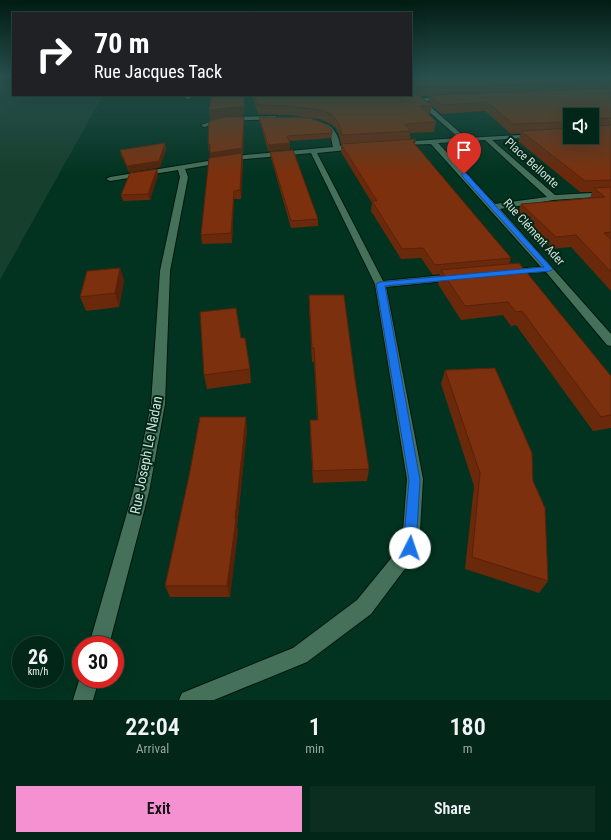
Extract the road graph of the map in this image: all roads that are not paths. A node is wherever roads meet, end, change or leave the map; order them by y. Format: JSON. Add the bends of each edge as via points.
{"nodes":[{"id":1,"x":429,"y":109,"type":"edge"},
{"id":2,"x":283,"y":118,"type":"edge"},
{"id":3,"x":311,"y":120,"type":"edge"},
{"id":4,"x":204,"y":125,"type":"dead end"},
{"id":5,"x":540,"y":135,"type":"edge"},
{"id":6,"x":486,"y":138,"type":"junction"},
{"id":7,"x":465,"y":140,"type":"junction"},
{"id":8,"x":433,"y":142,"type":"junction"},
{"id":9,"x":389,"y":145,"type":"edge"},
{"id":10,"x":367,"y":146,"type":"edge"},
{"id":11,"x":337,"y":148,"type":"junction"},
{"id":12,"x":313,"y":150,"type":"junction"},
{"id":13,"x":181,"y":167,"type":"junction"},
{"id":14,"x":110,"y":179,"type":"dead end"},
{"id":15,"x":611,"y":194,"type":"edge"},
{"id":16,"x":553,"y":198,"type":"junction"},
{"id":17,"x":494,"y":207,"type":"junction"},
{"id":18,"x":550,"y":269,"type":"junction"},
{"id":19,"x":496,"y":274,"type":"edge"},
{"id":20,"x":465,"y":276,"type":"edge"},
{"id":21,"x":380,"y":284,"type":"junction"},
{"id":22,"x":611,"y":342,"type":"edge"},
{"id":23,"x":101,"y":636,"type":"edge"},
{"id":24,"x":86,"y":688,"type":"edge"},
{"id":25,"x":83,"y":700,"type":"edge"},
{"id":26,"x":189,"y":700,"type":"edge"}],
"edges":[{"from":1,"to":7,"type":"street"},
{"from":2,"to":4,"type":"street","via":[[225,119]]},
{"from":3,"to":11,"type":"street","via":[[328,126],[336,135]]},
{"from":5,"to":6,"type":"street"},
{"from":6,"to":7,"type":"street"},
{"from":6,"to":16,"type":"street","name":"Place Bellonte"},
{"from":7,"to":8,"type":"street"},
{"from":8,"to":9,"type":"street"},
{"from":8,"to":17,"type":"street","name":"Rue Clément Ader"},
{"from":10,"to":11,"type":"street"},
{"from":11,"to":12,"type":"street"},
{"from":12,"to":13,"type":"street"},
{"from":12,"to":21,"type":"street"},
{"from":13,"to":14,"type":"street"},
{"from":13,"to":23,"type":"street","name":"Rue Joseph Le Nadan","via":[[184,177],[165,271],[158,404],[141,492]]},
{"from":15,"to":16,"type":"street"},
{"from":16,"to":17,"type":"street","name":"Place Bellonte"},
{"from":17,"to":18,"type":"street","name":"Rue Clément Ader"},
{"from":18,"to":19,"type":"street"},
{"from":18,"to":22,"type":"street","name":"Rue Clément Ader"},
{"from":20,"to":21,"type":"street"},
{"from":21,"to":26,"type":"street","via":[[415,480],[410,548],[364,607],[300,655]]},
{"from":24,"to":25,"type":"street"}]}
